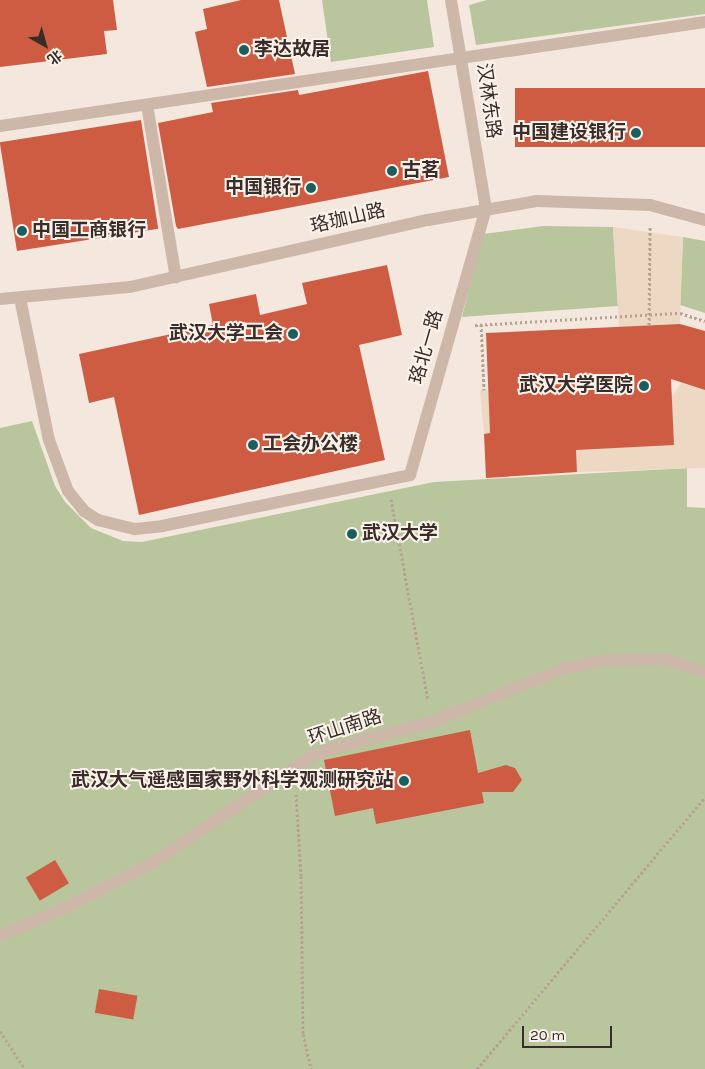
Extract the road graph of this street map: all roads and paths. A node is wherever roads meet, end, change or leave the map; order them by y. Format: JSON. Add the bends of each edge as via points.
{"nodes":[{"id":1,"x":451,"y":0,"type":"edge"},
{"id":2,"x":705,"y":22,"type":"edge"},
{"id":3,"x":462,"y":58,"type":"junction"},
{"id":4,"x":147,"y":105,"type":"junction"},
{"id":5,"x":0,"y":126,"type":"edge"},
{"id":6,"x":650,"y":205,"type":"junction"},
{"id":7,"x":486,"y":208,"type":"junction"},
{"id":8,"x":705,"y":220,"type":"edge"},
{"id":9,"x":176,"y":278,"type":"junction"},
{"id":10,"x":20,"y":298,"type":"junction"},
{"id":11,"x":0,"y":299,"type":"edge"},
{"id":12,"x":649,"y":313,"type":"junction"},
{"id":13,"x":705,"y":320,"type":"edge"},
{"id":14,"x":481,"y":324,"type":"junction"},
{"id":15,"x":649,"y":325,"type":"dead end"},
{"id":16,"x":453,"y":326,"type":"junction"},
{"id":17,"x":484,"y":390,"type":"dead end"},
{"id":18,"x":387,"y":479,"type":"junction"},
{"id":19,"x":705,"y":672,"type":"edge"},
{"id":20,"x":432,"y":722,"type":"junction"},
{"id":21,"x":294,"y":768,"type":"junction"},
{"id":22,"x":705,"y":797,"type":"edge"},
{"id":23,"x":0,"y":936,"type":"edge"},
{"id":24,"x":0,"y":1031,"type":"edge"},
{"id":25,"x":25,"y":1069,"type":"edge"},
{"id":26,"x":311,"y":1069,"type":"edge"},
{"id":27,"x":477,"y":1069,"type":"edge"}],
"edges":[{"from":1,"to":3,"type":"street","name":"汉林东路"},
{"from":2,"to":3,"type":"street"},
{"from":3,"to":4,"type":"street"},
{"from":3,"to":7,"type":"street","name":"汉林东路"},
{"from":4,"to":5,"type":"street"},
{"from":4,"to":9,"type":"street"},
{"from":6,"to":7,"type":"street","name":"珞珈山路","via":[[537,201]]},
{"from":6,"to":8,"type":"street","name":"珞珈山路"},
{"from":6,"to":12,"type":"path"},
{"from":7,"to":9,"type":"street","name":"珞珈山路"},
{"from":7,"to":16,"type":"street","name":"珞北一路"},
{"from":9,"to":10,"type":"street","name":"珞珈山路","via":[[74,295]]},
{"from":10,"to":11,"type":"street","name":"珞珈山路"},
{"from":10,"to":18,"type":"street","via":[[57,468],[75,501],[98,520],[135,529],[162,526]]},
{"from":12,"to":13,"type":"path","via":[[680,313]]},
{"from":12,"to":14,"type":"path"},
{"from":12,"to":15,"type":"path"},
{"from":14,"to":16,"type":"path"},
{"from":14,"to":17,"type":"path"},
{"from":16,"to":18,"type":"street","name":"珞北一路","via":[[410,474]]},
{"from":18,"to":20,"type":"path"},
{"from":19,"to":20,"type":"street","name":"环山南路","via":[[665,659],[610,660],[565,668]]},
{"from":20,"to":21,"type":"street","name":"环山南路","via":[[337,747],[312,756]]},
{"from":21,"to":23,"type":"street","name":"环山南路","via":[[150,864],[67,907]]},
{"from":21,"to":26,"type":"path","via":[[301,876],[302,1025]]},
{"from":22,"to":27,"type":"path"},
{"from":24,"to":25,"type":"path"}]}
